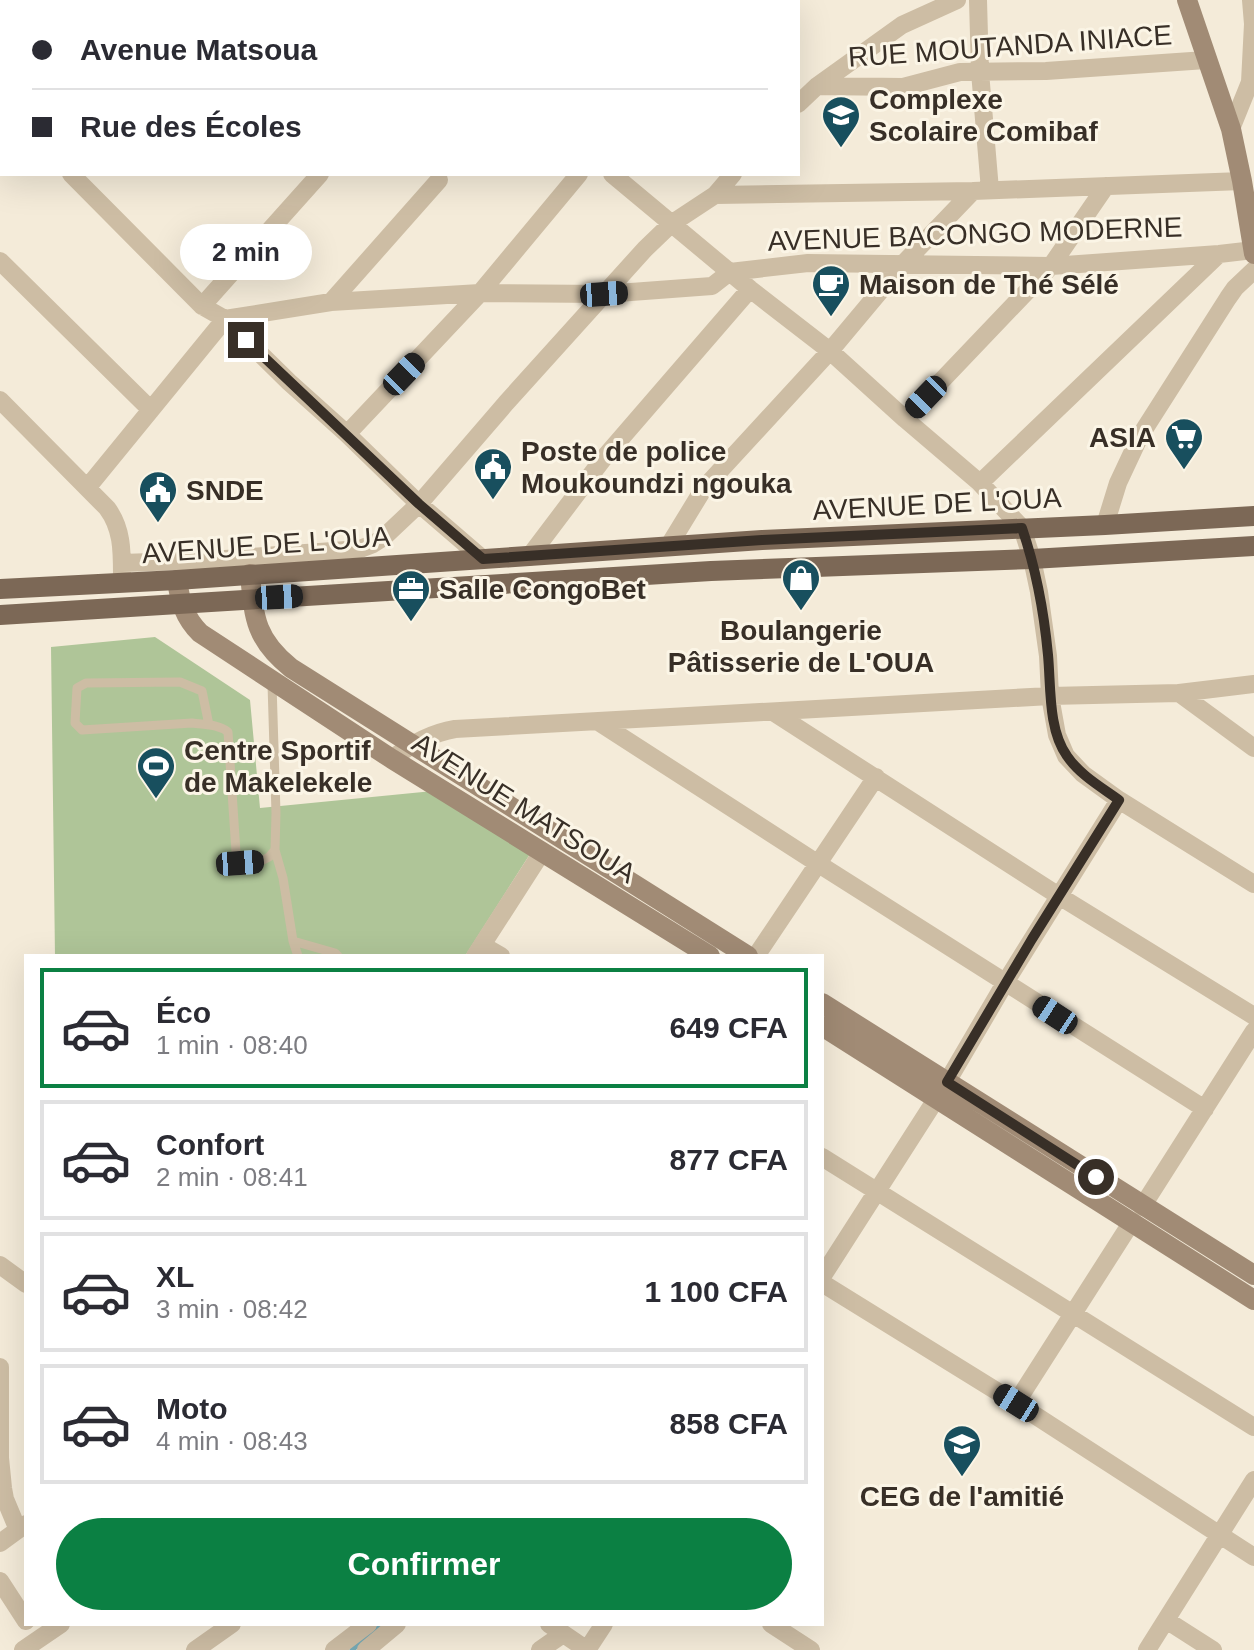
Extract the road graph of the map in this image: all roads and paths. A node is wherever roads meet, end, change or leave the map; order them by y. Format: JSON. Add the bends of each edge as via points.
{"nodes":[{"id":1,"x":957,"y":0,"type":"edge"},
{"id":2,"x":978,"y":0,"type":"edge"},
{"id":3,"x":1187,"y":0,"type":"edge"},
{"id":4,"x":1251,"y":0,"type":"edge"},
{"id":5,"x":1206,"y":60,"type":"junction"},
{"id":6,"x":980,"y":72,"type":"junction"},
{"id":7,"x":817,"y":86,"type":"junction"},
{"id":8,"x":800,"y":102,"type":"edge"},
{"id":9,"x":1231,"y":129,"type":"junction"},
{"id":10,"x":73,"y":176,"type":"edge"},
{"id":11,"x":318,"y":176,"type":"edge"},
{"id":12,"x":577,"y":176,"type":"edge"},
{"id":13,"x":614,"y":176,"type":"edge"},
{"id":14,"x":731,"y":176,"type":"edge"},
{"id":15,"x":439,"y":180,"type":"dead end"},
{"id":16,"x":1242,"y":181,"type":"junction"},
{"id":17,"x":1106,"y":186,"type":"junction"},
{"id":18,"x":981,"y":191,"type":"junction"},
{"id":19,"x":715,"y":195,"type":"junction"},
{"id":20,"x":671,"y":224,"type":"junction"},
{"id":21,"x":1254,"y":252,"type":"edge"},
{"id":22,"x":1219,"y":254,"type":"junction"},
{"id":23,"x":0,"y":261,"type":"edge"},
{"id":24,"x":902,"y":265,"type":"junction"},
{"id":25,"x":1051,"y":266,"type":"junction"},
{"id":26,"x":1254,"y":270,"type":"edge"},
{"id":27,"x":730,"y":272,"type":"junction"},
{"id":28,"x":750,"y":289,"type":"junction"},
{"id":29,"x":480,"y":293,"type":"junction"},
{"id":30,"x":604,"y":294,"type":"junction"},
{"id":31,"x":331,"y":302,"type":"junction"},
{"id":32,"x":202,"y":306,"type":"junction"},
{"id":33,"x":225,"y":319,"type":"junction"},
{"id":34,"x":830,"y":351,"type":"junction"},
{"id":35,"x":0,"y":400,"type":"edge"},
{"id":36,"x":151,"y":410,"type":"junction"},
{"id":37,"x":905,"y":419,"type":"junction"},
{"id":38,"x":347,"y":434,"type":"junction"},
{"id":39,"x":980,"y":483,"type":"junction"},
{"id":40,"x":87,"y":488,"type":"junction"},
{"id":41,"x":419,"y":504,"type":"junction"},
{"id":42,"x":1254,"y":516,"type":"edge"},
{"id":43,"x":1105,"y":525,"type":"junction"},
{"id":44,"x":1022,"y":528,"type":"junction"},
{"id":45,"x":1254,"y":546,"type":"edge"},
{"id":46,"x":668,"y":547,"type":"junction"},
{"id":47,"x":529,"y":557,"type":"junction"},
{"id":48,"x":361,"y":558,"type":"junction"},
{"id":49,"x":483,"y":559,"type":"junction"},
{"id":50,"x":1032,"y":559,"type":"junction"},
{"id":51,"x":211,"y":569,"type":"junction"},
{"id":52,"x":122,"y":573,"type":"junction"},
{"id":53,"x":250,"y":574,"type":"junction"},
{"id":54,"x":177,"y":580,"type":"junction"},
{"id":55,"x":0,"y":589,"type":"edge"},
{"id":56,"x":252,"y":598,"type":"junction"},
{"id":57,"x":181,"y":604,"type":"junction"},
{"id":58,"x":0,"y":615,"type":"edge"},
{"id":59,"x":272,"y":682,"type":"junction"},
{"id":60,"x":1254,"y":684,"type":"edge"},
{"id":61,"x":1179,"y":693,"type":"junction"},
{"id":62,"x":1050,"y":696,"type":"junction"},
{"id":63,"x":773,"y":712,"type":"junction"},
{"id":64,"x":600,"y":723,"type":"junction"},
{"id":65,"x":209,"y":725,"type":"junction"},
{"id":66,"x":411,"y":744,"type":"junction"},
{"id":67,"x":1254,"y":748,"type":"edge"},
{"id":68,"x":392,"y":759,"type":"junction"},
{"id":69,"x":876,"y":777,"type":"junction"},
{"id":70,"x":1119,"y":800,"type":"junction"},
{"id":71,"x":275,"y":850,"type":"junction"},
{"id":72,"x":542,"y":852,"type":"junction"},
{"id":73,"x":817,"y":863,"type":"junction"},
{"id":74,"x":1254,"y":884,"type":"edge"},
{"id":75,"x":1059,"y":896,"type":"junction"},
{"id":76,"x":293,"y":941,"type":"junction"},
{"id":77,"x":478,"y":950,"type":"edge"},
{"id":78,"x":297,"y":954,"type":"edge"},
{"id":79,"x":336,"y":954,"type":"edge"},
{"id":80,"x":707,"y":954,"type":"edge"},
{"id":81,"x":745,"y":954,"type":"edge"},
{"id":82,"x":757,"y":954,"type":"edge"},
{"id":83,"x":1005,"y":983,"type":"junction"},
{"id":84,"x":824,"y":1004,"type":"edge"},
{"id":85,"x":1254,"y":1016,"type":"edge"},
{"id":86,"x":824,"y":1027,"type":"edge"},
{"id":87,"x":1254,"y":1031,"type":"edge"},
{"id":88,"x":942,"y":1090,"type":"junction"},
{"id":89,"x":1205,"y":1109,"type":"junction"},
{"id":90,"x":824,"y":1158,"type":"edge"},
{"id":91,"x":877,"y":1191,"type":"junction"},
{"id":92,"x":1137,"y":1215,"type":"junction"},
{"id":93,"x":0,"y":1265,"type":"edge"},
{"id":94,"x":824,"y":1274,"type":"edge"},
{"id":95,"x":1254,"y":1275,"type":"edge"},
{"id":96,"x":24,"y":1283,"type":"edge"},
{"id":97,"x":824,"y":1284,"type":"edge"},
{"id":98,"x":1254,"y":1300,"type":"edge"},
{"id":99,"x":1072,"y":1314,"type":"junction"},
{"id":100,"x":0,"y":1367,"type":"edge"},
{"id":101,"x":1016,"y":1403,"type":"junction"},
{"id":102,"x":1254,"y":1427,"type":"edge"},
{"id":103,"x":0,"y":1458,"type":"edge"},
{"id":104,"x":1254,"y":1480,"type":"edge"},
{"id":105,"x":22,"y":1527,"type":"edge"},
{"id":106,"x":1221,"y":1535,"type":"junction"},
{"id":107,"x":0,"y":1543,"type":"edge"},
{"id":108,"x":1254,"y":1557,"type":"edge"},
{"id":109,"x":0,"y":1581,"type":"edge"},
{"id":110,"x":1166,"y":1620,"type":"junction"},
{"id":111,"x":24,"y":1623,"type":"edge"},
{"id":112,"x":57,"y":1626,"type":"edge"},
{"id":113,"x":229,"y":1626,"type":"edge"},
{"id":114,"x":365,"y":1626,"type":"edge"},
{"id":115,"x":395,"y":1626,"type":"edge"},
{"id":116,"x":603,"y":1626,"type":"edge"},
{"id":117,"x":774,"y":1626,"type":"edge"},
{"id":118,"x":556,"y":1629,"type":"edge"},
{"id":119,"x":32,"y":1637,"type":"edge"},
{"id":120,"x":195,"y":1650,"type":"edge"},
{"id":121,"x":334,"y":1650,"type":"edge"},
{"id":122,"x":366,"y":1650,"type":"edge"},
{"id":123,"x":540,"y":1650,"type":"edge"},
{"id":124,"x":587,"y":1650,"type":"edge"},
{"id":125,"x":811,"y":1650,"type":"edge"},
{"id":126,"x":1147,"y":1650,"type":"edge"},
{"id":127,"x":1213,"y":1650,"type":"edge"}],
"edges":[{"from":1,"to":7,"type":"street","via":[[902,25]]},
{"from":2,"to":6,"type":"street"},
{"from":3,"to":5,"type":"street"},
{"from":4,"to":9,"type":"street","via":[[1250,82]]},
{"from":5,"to":6,"type":"street","name":"RUE MOUTANDA INIACE"},
{"from":5,"to":9,"type":"street"},
{"from":6,"to":7,"type":"street","name":"RUE MOUTANDA INIACE","via":[[903,87]]},
{"from":6,"to":18,"type":"street"},
{"from":7,"to":8,"type":"street"},
{"from":9,"to":16,"type":"street"},
{"from":10,"to":32,"type":"street"},
{"from":11,"to":32,"type":"street"},
{"from":12,"to":29,"type":"street"},
{"from":13,"to":20,"type":"street"},
{"from":14,"to":19,"type":"street"},
{"from":15,"to":31,"type":"street"},
{"from":16,"to":17,"type":"street"},
{"from":16,"to":21,"type":"street"},
{"from":17,"to":18,"type":"street"},
{"from":17,"to":25,"type":"street"},
{"from":18,"to":19,"type":"street"},
{"from":18,"to":24,"type":"street"},
{"from":19,"to":20,"type":"street"},
{"from":20,"to":27,"type":"street"},
{"from":20,"to":30,"type":"street"},
{"from":21,"to":22,"type":"street","name":"AVENUE BACONGO MODERNE"},
{"from":22,"to":25,"type":"street","name":"AVENUE BACONGO MODERNE"},
{"from":22,"to":39,"type":"street"},
{"from":23,"to":36,"type":"street"},
{"from":24,"to":25,"type":"street","name":"AVENUE BACONGO MODERNE"},
{"from":24,"to":27,"type":"street","name":"AVENUE BACONGO MODERNE","via":[[808,263]]},
{"from":24,"to":34,"type":"street"},
{"from":25,"to":37,"type":"street"},
{"from":26,"to":43,"type":"street","via":[[1228,298],[1140,436]]},
{"from":27,"to":28,"type":"street"},
{"from":27,"to":30,"type":"street","name":"AVENUE BACONGO MODERNE","via":[[712,286]]},
{"from":28,"to":34,"type":"street"},
{"from":28,"to":47,"type":"street","via":[[603,459]]},
{"from":29,"to":30,"type":"street","name":"AVENUE BACONGO MODERNE"},
{"from":29,"to":31,"type":"street","name":"AVENUE BACONGO MODERNE"},
{"from":29,"to":38,"type":"street"},
{"from":30,"to":41,"type":"street"},
{"from":31,"to":33,"type":"street","name":"AVENUE BACONGO MODERNE"},
{"from":32,"to":33,"type":"street"},
{"from":33,"to":36,"type":"street"},
{"from":33,"to":38,"type":"street"},
{"from":34,"to":37,"type":"street"},
{"from":34,"to":46,"type":"street","via":[[704,488]]},
{"from":35,"to":40,"type":"street"},
{"from":36,"to":40,"type":"street"},
{"from":37,"to":39,"type":"street"},
{"from":38,"to":41,"type":"street"},
{"from":39,"to":44,"type":"street"},
{"from":40,"to":52,"type":"street","via":[[115,520]]},
{"from":41,"to":48,"type":"street"},
{"from":41,"to":49,"type":"street"},
{"from":42,"to":43,"type":"main road","name":"AVENUE DE L'OUA"},
{"from":43,"to":44,"type":"main road","name":"AVENUE DE L'OUA"},
{"from":44,"to":46,"type":"main road","name":"AVENUE DE L'OUA"},
{"from":44,"to":50,"type":"street"},
{"from":45,"to":50,"type":"main road","name":"AVENUE DE L'OUA"},
{"from":46,"to":47,"type":"main road","name":"AVENUE DE L'OUA"},
{"from":47,"to":49,"type":"main road","name":"AVENUE DE L'OUA"},
{"from":48,"to":49,"type":"main road","name":"AVENUE DE L'OUA"},
{"from":48,"to":51,"type":"street"},
{"from":48,"to":53,"type":"main road","name":"AVENUE DE L'OUA"},
{"from":50,"to":56,"type":"main road","name":"AVENUE DE L'OUA","via":[[711,571]]},
{"from":50,"to":62,"type":"street"},
{"from":51,"to":52,"type":"street"},
{"from":51,"to":53,"type":"main road","name":"AVENUE DE L'OUA"},
{"from":51,"to":54,"type":"main road","name":"AVENUE DE L'OUA"},
{"from":52,"to":54,"type":"main road","name":"AVENUE DE L'OUA"},
{"from":52,"to":55,"type":"main road","name":"AVENUE DE L'OUA"},
{"from":53,"to":56,"type":"street","name":"AVENUE MATSOUA"},
{"from":54,"to":57,"type":"street","name":"AVENUE MATSOUA"},
{"from":56,"to":57,"type":"main road","name":"AVENUE DE L'OUA"},
{"from":56,"to":66,"type":"street","name":"AVENUE MATSOUA","via":[[261,636],[280,659]]},
{"from":57,"to":58,"type":"main road","name":"AVENUE DE L'OUA"},
{"from":57,"to":59,"type":"street","name":"AVENUE MATSOUA","via":[[200,633]]},
{"from":59,"to":68,"type":"street","name":"AVENUE MATSOUA"},
{"from":59,"to":71,"type":"lane"},
{"from":60,"to":61,"type":"street"},
{"from":61,"to":62,"type":"street"},
{"from":61,"to":67,"type":"street"},
{"from":62,"to":63,"type":"street"},
{"from":62,"to":70,"type":"street","via":[[1066,756]]},
{"from":63,"to":64,"type":"street"},
{"from":63,"to":69,"type":"street"},
{"from":64,"to":66,"type":"street","via":[[455,729]]},
{"from":64,"to":73,"type":"street"},
{"from":65,"to":65,"type":"lane","via":[[202,691],[180,682],[86,683],[77,688],[75,723],[82,730]]},
{"from":65,"to":71,"type":"lane","via":[[228,732],[240,863],[261,861]]},
{"from":66,"to":68,"type":"street"},
{"from":66,"to":81,"type":"street","name":"AVENUE MATSOUA"},
{"from":68,"to":72,"type":"street","name":"AVENUE MATSOUA"},
{"from":69,"to":73,"type":"street"},
{"from":69,"to":75,"type":"street"},
{"from":70,"to":74,"type":"street"},
{"from":70,"to":75,"type":"street"},
{"from":71,"to":76,"type":"lane"},
{"from":72,"to":77,"type":"street"},
{"from":72,"to":80,"type":"street","name":"AVENUE MATSOUA"},
{"from":73,"to":82,"type":"street"},
{"from":73,"to":83,"type":"street"},
{"from":75,"to":83,"type":"street"},
{"from":75,"to":85,"type":"street"},
{"from":76,"to":78,"type":"lane"},
{"from":76,"to":79,"type":"lane"},
{"from":83,"to":88,"type":"street"},
{"from":83,"to":89,"type":"street"},
{"from":84,"to":88,"type":"street"},
{"from":86,"to":88,"type":"street"},
{"from":87,"to":89,"type":"street"},
{"from":88,"to":91,"type":"street"},
{"from":88,"to":92,"type":"street"},
{"from":89,"to":92,"type":"street"},
{"from":90,"to":91,"type":"street"},
{"from":91,"to":94,"type":"street"},
{"from":91,"to":99,"type":"street"},
{"from":92,"to":95,"type":"street"},
{"from":92,"to":98,"type":"street"},
{"from":92,"to":99,"type":"street"},
{"from":93,"to":96,"type":"street"},
{"from":97,"to":101,"type":"street"},
{"from":99,"to":101,"type":"street"},
{"from":99,"to":102,"type":"street"},
{"from":100,"to":103,"type":"street"},
{"from":101,"to":106,"type":"street"},
{"from":103,"to":105,"type":"street","via":[[5,1499]]},
{"from":104,"to":106,"type":"street"},
{"from":105,"to":107,"type":"street"},
{"from":106,"to":108,"type":"street"},
{"from":106,"to":110,"type":"street"},
{"from":109,"to":111,"type":"street"},
{"from":110,"to":126,"type":"street"},
{"from":110,"to":127,"type":"street"},
{"from":112,"to":119,"type":"street"},
{"from":113,"to":120,"type":"street"},
{"from":114,"to":121,"type":"street"},
{"from":115,"to":122,"type":"street"},
{"from":116,"to":124,"type":"street"},
{"from":117,"to":125,"type":"street"},
{"from":118,"to":123,"type":"street"},
{"from":118,"to":124,"type":"street"}]}
